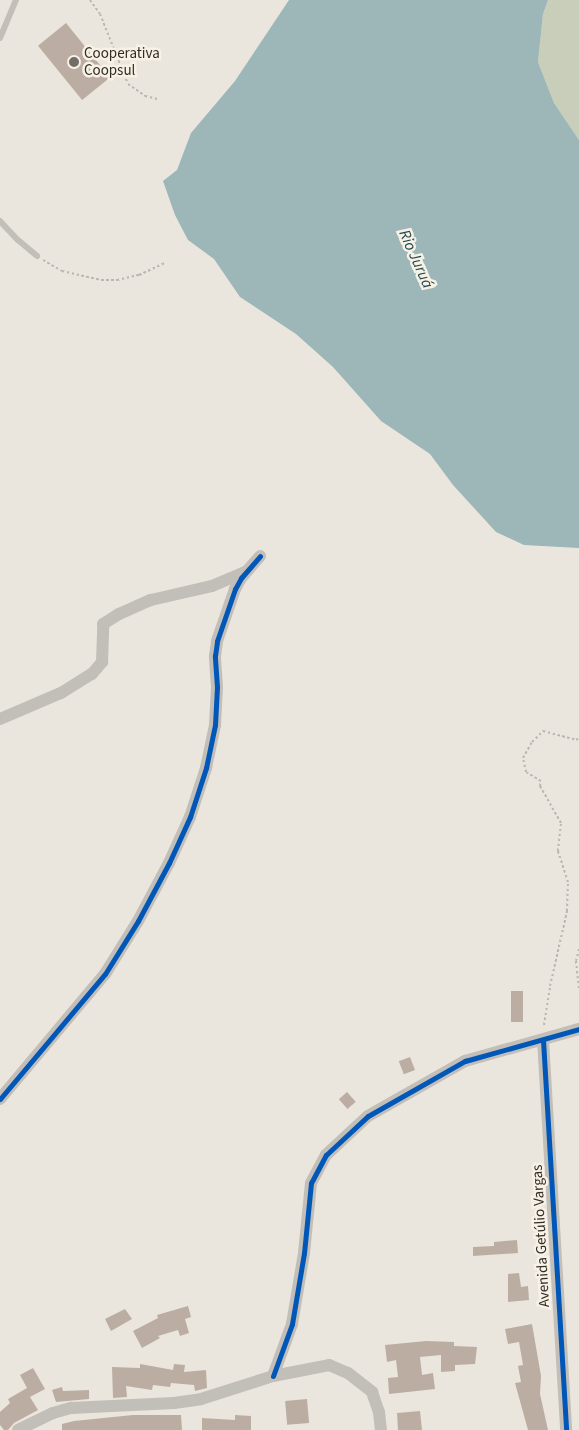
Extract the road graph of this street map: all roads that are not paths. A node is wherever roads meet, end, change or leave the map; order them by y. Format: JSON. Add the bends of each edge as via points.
{"nodes":[{"id":1,"x":16,"y":0,"type":"edge"},
{"id":2,"x":0,"y":38,"type":"edge"},
{"id":3,"x":0,"y":221,"type":"edge"},
{"id":4,"x":37,"y":256,"type":"road end"},
{"id":5,"x":260,"y":556,"type":"dead end"},
{"id":6,"x":246,"y":572,"type":"junction"},
{"id":7,"x":0,"y":719,"type":"edge"},
{"id":8,"x":579,"y":1029,"type":"edge"},
{"id":9,"x":542,"y":1040,"type":"junction"},
{"id":10,"x":0,"y":1099,"type":"edge"},
{"id":11,"x":273,"y":1376,"type":"junction"},
{"id":12,"x":18,"y":1430,"type":"edge"},
{"id":13,"x":381,"y":1430,"type":"edge"},
{"id":14,"x":566,"y":1430,"type":"edge"}],
"edges":[{"from":1,"to":2,"type":"lane"},
{"from":3,"to":4,"type":"lane"},
{"from":5,"to":6,"type":"street"},
{"from":6,"to":7,"type":"street","via":[[212,586],[151,600],[119,614],[103,624],[102,662],[92,674],[60,693]]},
{"from":6,"to":10,"type":"street","via":[[235,589],[217,641],[214,656],[218,686],[216,725],[206,768],[190,817],[169,863],[105,974]]},
{"from":8,"to":9,"type":"street"},
{"from":9,"to":11,"type":"street","via":[[464,1061],[368,1116],[326,1155],[311,1183],[304,1254],[292,1324]]},
{"from":9,"to":14,"type":"street","name":"Avenida Getúlio Vargas"},
{"from":11,"to":12,"type":"street","via":[[202,1399],[71,1408]]},
{"from":11,"to":13,"type":"street","via":[[319,1365],[337,1367],[372,1392],[380,1412]]}]}
